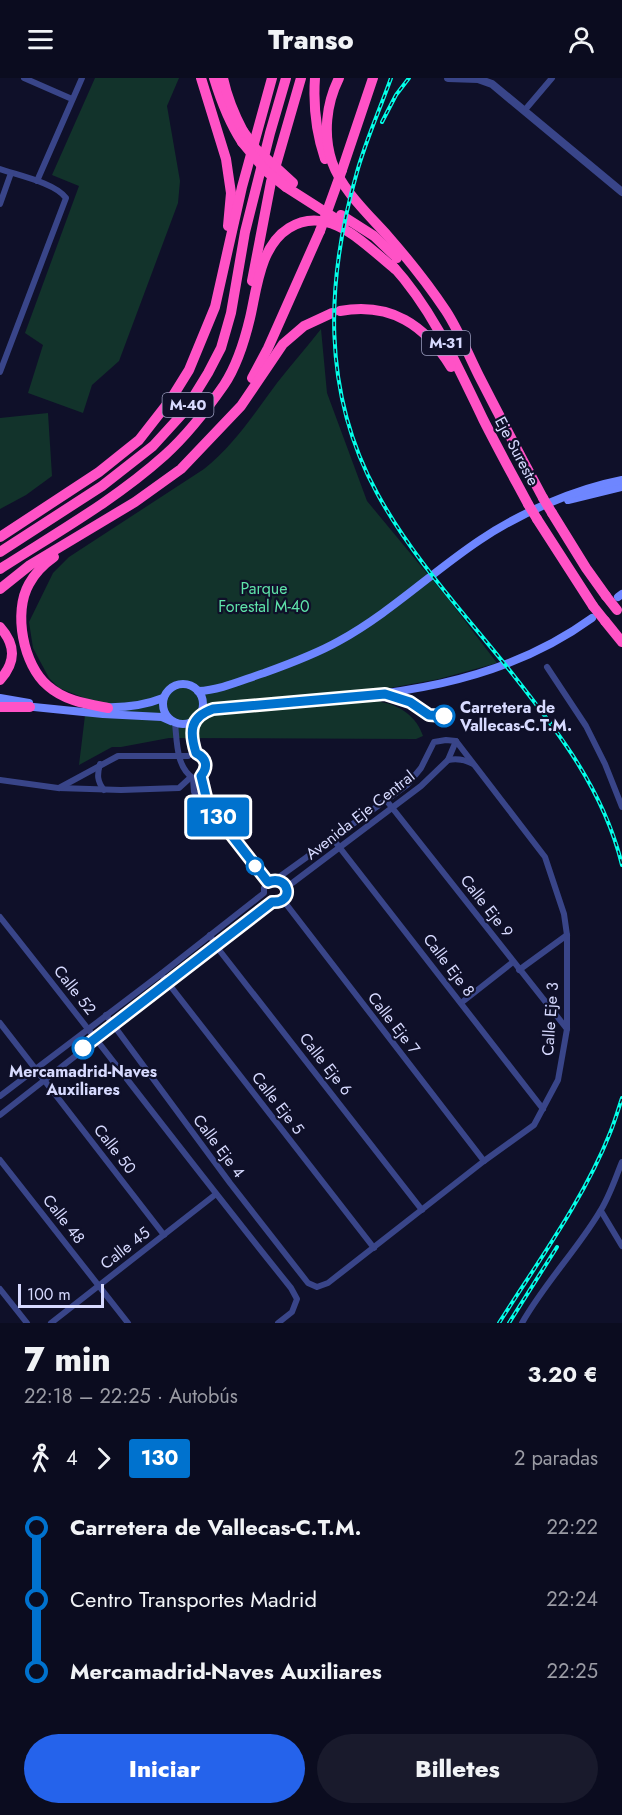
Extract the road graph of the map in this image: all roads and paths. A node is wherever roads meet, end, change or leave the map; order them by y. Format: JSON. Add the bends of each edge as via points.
{"nodes":[{"id":1,"x":24,"y":78,"type":"edge"},
{"id":2,"x":82,"y":78,"type":"edge"},
{"id":3,"x":201,"y":78,"type":"edge"},
{"id":4,"x":214,"y":78,"type":"edge"},
{"id":5,"x":223,"y":78,"type":"edge"},
{"id":6,"x":272,"y":78,"type":"edge"},
{"id":7,"x":284,"y":78,"type":"edge"},
{"id":8,"x":301,"y":78,"type":"edge"},
{"id":9,"x":315,"y":78,"type":"edge"},
{"id":10,"x":339,"y":78,"type":"edge"},
{"id":11,"x":373,"y":78,"type":"edge"},
{"id":12,"x":448,"y":78,"type":"edge"},
{"id":13,"x":485,"y":78,"type":"edge"},
{"id":14,"x":552,"y":78,"type":"edge"},
{"id":15,"x":492,"y":84,"type":"junction"},
{"id":16,"x":72,"y":99,"type":"junction"},
{"id":17,"x":524,"y":111,"type":"junction"},
{"id":18,"x":243,"y":137,"type":"junction"},
{"id":19,"x":0,"y":169,"type":"edge"},
{"id":20,"x":11,"y":173,"type":"junction"},
{"id":21,"x":37,"y":182,"type":"junction"},
{"id":22,"x":289,"y":185,"type":"junction"},
{"id":23,"x":622,"y":192,"type":"edge"},
{"id":24,"x":0,"y":204,"type":"edge"},
{"id":25,"x":388,"y":238,"type":"junction"},
{"id":26,"x":395,"y":269,"type":"junction"},
{"id":27,"x":221,"y":280,"type":"junction"},
{"id":28,"x":468,"y":355,"type":"junction"},
{"id":29,"x":0,"y":372,"type":"edge"},
{"id":30,"x":199,"y":417,"type":"junction"},
{"id":31,"x":486,"y":423,"type":"junction"},
{"id":32,"x":224,"y":424,"type":"junction"},
{"id":33,"x":99,"y":472,"type":"junction"},
{"id":34,"x":622,"y":480,"type":"edge"},
{"id":35,"x":622,"y":487,"type":"edge"},
{"id":36,"x":556,"y":502,"type":"junction"},
{"id":37,"x":93,"y":526,"type":"junction"},
{"id":38,"x":0,"y":529,"type":"edge"},
{"id":39,"x":0,"y":537,"type":"edge"},
{"id":40,"x":0,"y":552,"type":"edge"},
{"id":41,"x":0,"y":569,"type":"edge"},
{"id":42,"x":0,"y":589,"type":"edge"},
{"id":43,"x":620,"y":613,"type":"edge"},
{"id":44,"x":592,"y":618,"type":"dead end"},
{"id":45,"x":0,"y":627,"type":"edge"},
{"id":46,"x":622,"y":642,"type":"edge"},
{"id":47,"x":547,"y":667,"type":"dead end"},
{"id":48,"x":0,"y":680,"type":"edge"},
{"id":49,"x":198,"y":691,"type":"junction"},
{"id":50,"x":163,"y":698,"type":"junction"},
{"id":51,"x":0,"y":702,"type":"edge"},
{"id":52,"x":30,"y":707,"type":"joint"},
{"id":53,"x":108,"y":708,"type":"junction"},
{"id":54,"x":201,"y":713,"type":"junction"},
{"id":55,"x":195,"y":721,"type":"junction"},
{"id":56,"x":173,"y":722,"type":"junction"},
{"id":57,"x":456,"y":741,"type":"junction"},
{"id":58,"x":196,"y":753,"type":"junction"},
{"id":59,"x":180,"y":756,"type":"junction"},
{"id":60,"x":188,"y":756,"type":"junction"},
{"id":61,"x":448,"y":760,"type":"junction"},
{"id":62,"x":182,"y":763,"type":"junction"},
{"id":63,"x":100,"y":764,"type":"junction"},
{"id":64,"x":475,"y":765,"type":"junction"},
{"id":65,"x":201,"y":776,"type":"junction"},
{"id":66,"x":192,"y":778,"type":"junction"},
{"id":67,"x":0,"y":780,"type":"edge"},
{"id":68,"x":58,"y":788,"type":"junction"},
{"id":69,"x":179,"y":788,"type":"junction"},
{"id":70,"x":104,"y":790,"type":"junction"},
{"id":71,"x":194,"y":792,"type":"junction"},
{"id":72,"x":386,"y":800,"type":"junction"},
{"id":73,"x":208,"y":805,"type":"junction"},
{"id":74,"x":392,"y":807,"type":"junction"},
{"id":75,"x":622,"y":807,"type":"edge"},
{"id":76,"x":333,"y":839,"type":"junction"},
{"id":77,"x":340,"y":848,"type":"junction"},
{"id":78,"x":272,"y":881,"type":"junction"},
{"id":79,"x":287,"y":887,"type":"junction"},
{"id":80,"x":264,"y":893,"type":"junction"},
{"id":81,"x":283,"y":900,"type":"junction"},
{"id":82,"x":272,"y":902,"type":"junction"},
{"id":83,"x":0,"y":917,"type":"edge"},
{"id":84,"x":210,"y":935,"type":"junction"},
{"id":85,"x":567,"y":935,"type":"junction"},
{"id":86,"x":216,"y":946,"type":"junction"},
{"id":87,"x":513,"y":962,"type":"junction"},
{"id":88,"x":519,"y":970,"type":"junction"},
{"id":89,"x":161,"y":974,"type":"junction"},
{"id":90,"x":167,"y":983,"type":"junction"},
{"id":91,"x":461,"y":1003,"type":"junction"},
{"id":92,"x":106,"y":1015,"type":"junction"},
{"id":93,"x":0,"y":1023,"type":"edge"},
{"id":94,"x":113,"y":1025,"type":"junction"},
{"id":95,"x":88,"y":1028,"type":"junction"},
{"id":96,"x":567,"y":1029,"type":"junction"},
{"id":97,"x":96,"y":1038,"type":"junction"},
{"id":98,"x":35,"y":1069,"type":"junction"},
{"id":99,"x":44,"y":1079,"type":"junction"},
{"id":100,"x":0,"y":1096,"type":"edge"},
{"id":101,"x":543,"y":1109,"type":"junction"},
{"id":102,"x":0,"y":1114,"type":"edge"},
{"id":103,"x":0,"y":1160,"type":"edge"},
{"id":104,"x":484,"y":1161,"type":"junction"},
{"id":105,"x":622,"y":1162,"type":"edge"},
{"id":106,"x":216,"y":1194,"type":"junction"},
{"id":107,"x":422,"y":1210,"type":"junction"},
{"id":108,"x":601,"y":1211,"type":"junction"},
{"id":109,"x":164,"y":1235,"type":"junction"},
{"id":110,"x":622,"y":1246,"type":"edge"},
{"id":111,"x":374,"y":1248,"type":"junction"},
{"id":112,"x":99,"y":1286,"type":"junction"},
{"id":113,"x":317,"y":1287,"type":"joint"},
{"id":114,"x":0,"y":1288,"type":"edge"},
{"id":115,"x":27,"y":1323,"type":"edge"},
{"id":116,"x":51,"y":1323,"type":"edge"},
{"id":117,"x":128,"y":1323,"type":"edge"},
{"id":118,"x":278,"y":1323,"type":"edge"},
{"id":119,"x":522,"y":1323,"type":"edge"}],
"edges":[{"from":1,"to":16,"type":"street"},
{"from":2,"to":16,"type":"street"},
{"from":3,"to":27,"type":"highway","via":[[224,148],[231,193]]},
{"from":4,"to":18,"type":"highway","via":[[232,126]]},
{"from":5,"to":18,"type":"highway"},
{"from":6,"to":27,"type":"highway"},
{"from":7,"to":40,"type":"highway","number":"M-40","via":[[245,232],[231,313],[221,348],[208,373],[184,412],[153,446],[102,486]]},
{"from":8,"to":30,"type":"highway","number":"M-40","via":[[271,182],[245,316],[233,354]]},
{"from":9,"to":25,"type":"highway","via":[[315,121],[325,160],[356,208]]},
{"from":10,"to":25,"type":"highway","via":[[329,105],[327,126],[333,164],[346,187]]},
{"from":11,"to":32,"type":"highway","bridge":true,"via":[[321,231],[268,348]]},
{"from":12,"to":15,"type":"street","via":[[478,79]]},
{"from":13,"to":15,"type":"street"},
{"from":14,"to":17,"type":"street"},
{"from":15,"to":17,"type":"street"},
{"from":16,"to":21,"type":"street"},
{"from":17,"to":23,"type":"street"},
{"from":18,"to":22,"type":"highway","bridge":true,"via":[[266,171]]},
{"from":19,"to":20,"type":"street"},
{"from":20,"to":21,"type":"street"},
{"from":20,"to":24,"type":"street"},
{"from":21,"to":29,"type":"street","via":[[62,192],[66,198]]},
{"from":22,"to":26,"type":"highway","via":[[357,231]]},
{"from":22,"to":28,"type":"highway","via":[[369,232],[392,252],[422,286]]},
{"from":25,"to":28,"type":"highway","number":"M-31","via":[[446,312]]},
{"from":26,"to":30,"type":"highway","via":[[340,226],[306,221],[288,229],[269,248],[244,340],[226,382]]},
{"from":26,"to":31,"type":"highway","name":"Eje Sureste","number":"M-31","via":[[434,321]]},
{"from":27,"to":33,"type":"highway","via":[[205,334],[171,399],[139,440]]},
{"from":28,"to":43,"type":"highway","name":"Eje Sureste","number":"M-31","bridge":true,"via":[[543,498],[586,568]]},
{"from":30,"to":41,"type":"highway","number":"M-40","via":[[166,454],[116,495]]},
{"from":31,"to":32,"type":"highway","via":[[441,351],[418,327],[398,316],[363,309],[336,312],[304,326],[283,344]]},
{"from":31,"to":46,"type":"highway","name":"Eje Sureste","number":"M-31","bridge":true,"via":[[537,519],[593,606]]},
{"from":32,"to":37,"type":"highway","via":[[181,469]]},
{"from":33,"to":38,"type":"highway"},
{"from":33,"to":39,"type":"highway"},
{"from":34,"to":36,"type":"main road"},
{"from":35,"to":36,"type":"main road"},
{"from":36,"to":49,"type":"main road","via":[[480,540],[403,599],[339,641],[219,689]]},
{"from":37,"to":42,"type":"highway","via":[[30,565]]},
{"from":37,"to":53,"type":"highway","via":[[47,562],[28,585],[23,599],[22,630],[30,660],[46,685],[71,700]]},
{"from":44,"to":54,"type":"main road","via":[[539,651],[502,667],[437,685]]},
{"from":45,"to":48,"type":"highway","via":[[12,649],[8,671]]},
{"from":47,"to":75,"type":"street","via":[[586,726]]},
{"from":49,"to":50,"type":"main road","via":[[188,684],[176,685]]},
{"from":49,"to":54,"type":"main road","via":[[203,702]]},
{"from":50,"to":53,"type":"main road","via":[[148,704]]},
{"from":50,"to":56,"type":"main road","via":[[163,711]]},
{"from":51,"to":52,"type":"highway"},
{"from":51,"to":53,"type":"main road"},
{"from":52,"to":56,"type":"main road","via":[[162,717]]},
{"from":54,"to":55,"type":"main road"},
{"from":55,"to":56,"type":"main road"},
{"from":55,"to":58,"type":"street","via":[[191,733]]},
{"from":56,"to":59,"type":"street"},
{"from":57,"to":61,"type":"street"},
{"from":57,"to":64,"type":"street","name":"Calle Eje 3"},
{"from":57,"to":72,"type":"street","name":"Avenida Eje Central","via":[[434,742],[407,785]]},
{"from":58,"to":60,"type":"street"},
{"from":58,"to":65,"type":"street","via":[[206,762]]},
{"from":59,"to":60,"type":"street"},
{"from":59,"to":62,"type":"street"},
{"from":59,"to":63,"type":"street","via":[[118,756]]},
{"from":60,"to":62,"type":"street"},
{"from":61,"to":64,"type":"street","via":[[456,758]]},
{"from":61,"to":74,"type":"street","name":"Avenida Eje Central"},
{"from":62,"to":66,"type":"street"},
{"from":63,"to":68,"type":"street"},
{"from":63,"to":70,"type":"street","via":[[98,782]]},
{"from":64,"to":85,"type":"street","name":"Calle Eje 3","via":[[544,856]]},
{"from":65,"to":66,"type":"street"},
{"from":65,"to":73,"type":"street"},
{"from":66,"to":69,"type":"street"},
{"from":66,"to":71,"type":"street"},
{"from":67,"to":68,"type":"street"},
{"from":68,"to":70,"type":"street"},
{"from":69,"to":70,"type":"street"},
{"from":69,"to":71,"type":"street"},
{"from":71,"to":73,"type":"street"},
{"from":72,"to":74,"type":"street","name":"Calle Eje 9"},
{"from":72,"to":76,"type":"street","name":"Avenida Eje Central"},
{"from":73,"to":78,"type":"street"},
{"from":74,"to":77,"type":"street","name":"Avenida Eje Central"},
{"from":74,"to":87,"type":"street","name":"Calle Eje 9"},
{"from":76,"to":77,"type":"street","name":"Calle Eje 8"},
{"from":76,"to":78,"type":"street","name":"Avenida Eje Central"},
{"from":77,"to":79,"type":"street","name":"Avenida Eje Central"},
{"from":77,"to":91,"type":"street","name":"Calle Eje 8"},
{"from":78,"to":79,"type":"street"},
{"from":78,"to":80,"type":"street"},
{"from":79,"to":81,"type":"street"},
{"from":80,"to":82,"type":"street"},
{"from":80,"to":84,"type":"street"},
{"from":81,"to":82,"type":"street"},
{"from":81,"to":104,"type":"street","name":"Calle Eje 7"},
{"from":82,"to":86,"type":"street"},
{"from":83,"to":95,"type":"street","name":"Calle 52"},
{"from":84,"to":86,"type":"street","name":"Calle Eje 6"},
{"from":84,"to":89,"type":"street"},
{"from":85,"to":88,"type":"street"},
{"from":85,"to":96,"type":"street","name":"Calle Eje 3"},
{"from":86,"to":90,"type":"street"},
{"from":86,"to":107,"type":"street","name":"Calle Eje 6"},
{"from":87,"to":88,"type":"street","name":"Calle Eje 9"},
{"from":87,"to":91,"type":"street"},
{"from":88,"to":96,"type":"street","name":"Calle Eje 9"},
{"from":89,"to":90,"type":"street","name":"Calle Eje 5"},
{"from":89,"to":92,"type":"street"},
{"from":90,"to":94,"type":"street"},
{"from":90,"to":111,"type":"street","name":"Calle Eje 5"},
{"from":91,"to":101,"type":"street","name":"Calle Eje 8"},
{"from":92,"to":94,"type":"street","name":"Calle Eje 4"},
{"from":92,"to":95,"type":"street"},
{"from":93,"to":98,"type":"street","name":"Calle 50"},
{"from":94,"to":97,"type":"street"},
{"from":94,"to":113,"type":"street","name":"Calle Eje 4","via":[[230,1183],[308,1283]]},
{"from":95,"to":97,"type":"street","name":"Calle 52"},
{"from":95,"to":98,"type":"street"},
{"from":96,"to":101,"type":"street","name":"Calle Eje 3","via":[[558,1080]]},
{"from":97,"to":99,"type":"street"},
{"from":97,"to":106,"type":"street","name":"Calle 52"},
{"from":98,"to":99,"type":"street","name":"Calle 50"},
{"from":98,"to":100,"type":"street"},
{"from":99,"to":102,"type":"street"},
{"from":99,"to":109,"type":"street","name":"Calle 50"},
{"from":101,"to":104,"type":"street","name":"Calle Eje 3","via":[[534,1125]]},
{"from":103,"to":112,"type":"street","name":"Calle 48"},
{"from":104,"to":107,"type":"street","name":"Calle Eje 3"},
{"from":105,"to":108,"type":"street"},
{"from":106,"to":109,"type":"street","name":"Calle 45"},
{"from":106,"to":118,"type":"street","name":"Calle 52","via":[[297,1299],[292,1312]]},
{"from":107,"to":111,"type":"street","name":"Calle Eje 3"},
{"from":108,"to":110,"type":"street"},
{"from":108,"to":119,"type":"street"},
{"from":109,"to":112,"type":"street","name":"Calle 45"},
{"from":111,"to":113,"type":"street","name":"Calle Eje 3"},
{"from":112,"to":116,"type":"street","name":"Calle 45"},
{"from":112,"to":117,"type":"street","name":"Calle 48"},
{"from":114,"to":115,"type":"street"}]}
